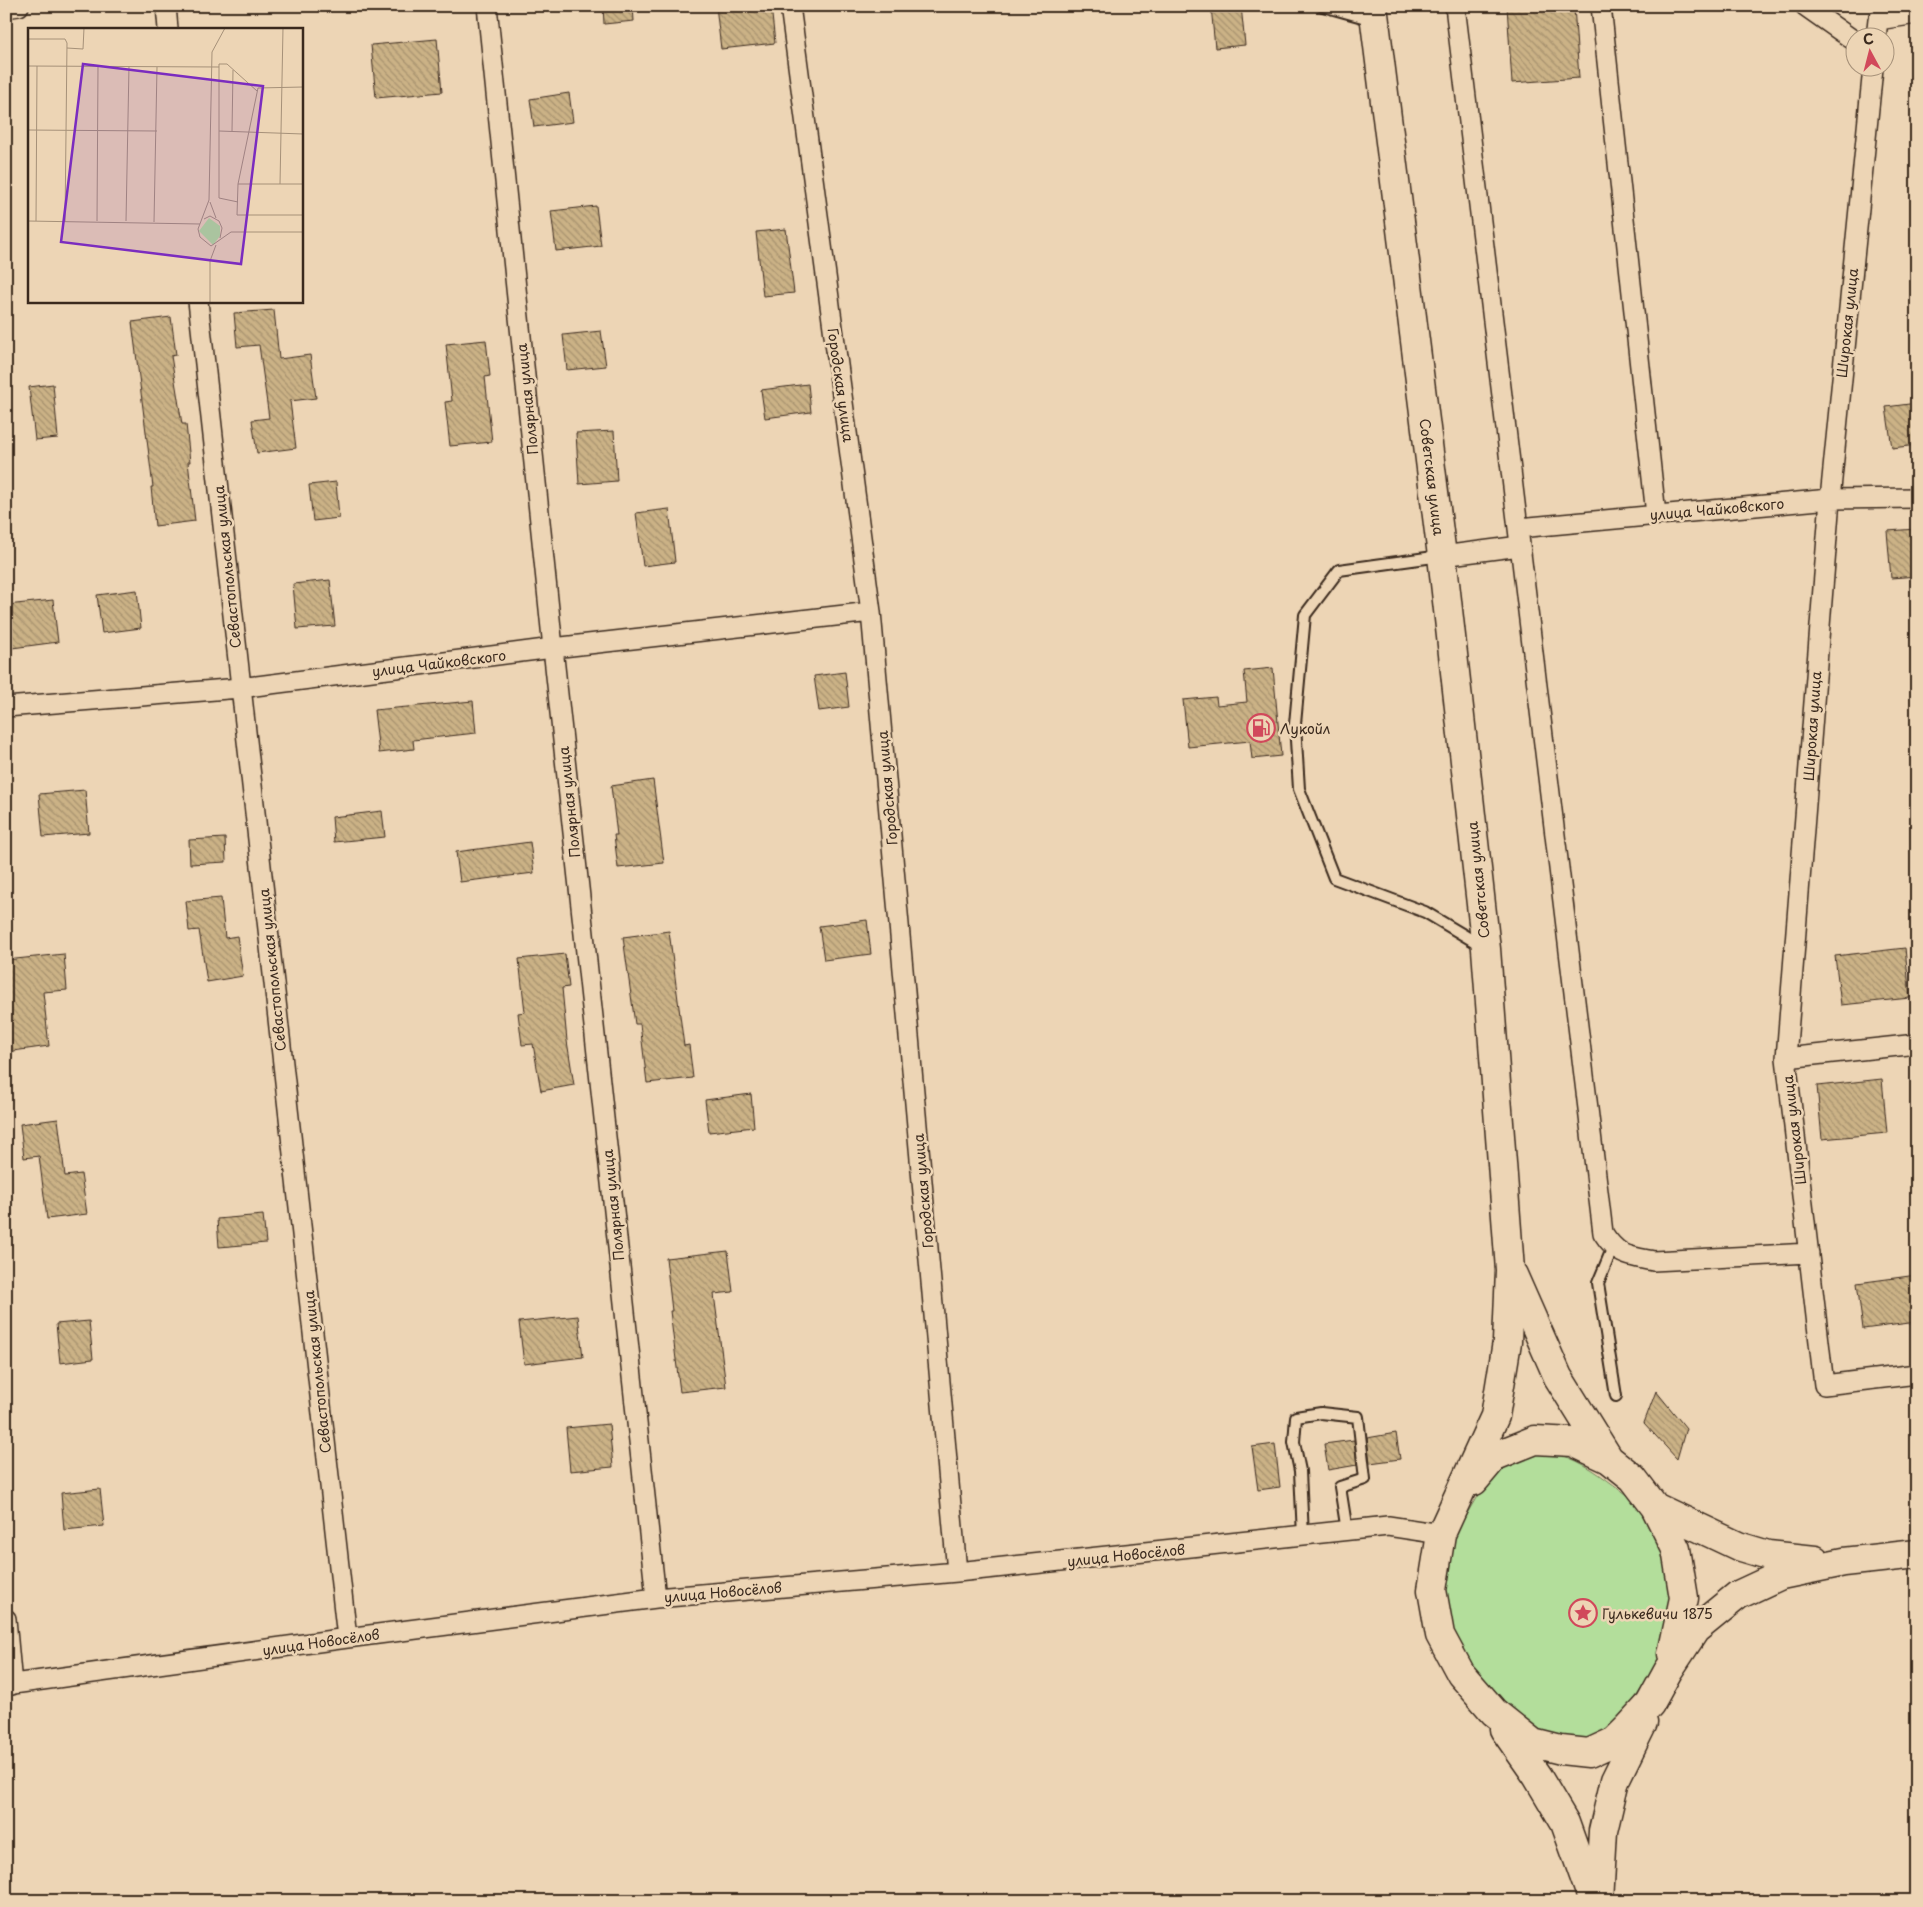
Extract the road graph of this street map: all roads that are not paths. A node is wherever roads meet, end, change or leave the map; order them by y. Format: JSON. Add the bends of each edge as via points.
{"nodes":[{"id":1,"x":19,"y":6,"type":"edge"},
{"id":2,"x":166,"y":6,"type":"edge"},
{"id":3,"x":487,"y":6,"type":"edge"},
{"id":4,"x":790,"y":6,"type":"edge"},
{"id":5,"x":1323,"y":6,"type":"edge"},
{"id":6,"x":1455,"y":6,"type":"edge"},
{"id":7,"x":1601,"y":6,"type":"edge"},
{"id":8,"x":1804,"y":6,"type":"edge"},
{"id":9,"x":6,"y":8,"type":"edge"},
{"id":10,"x":1374,"y":13,"type":"edge"},
{"id":11,"x":1917,"y":14,"type":"edge"},
{"id":12,"x":168,"y":28,"type":"edge"},
{"id":13,"x":1880,"y":28,"type":"edge"},
{"id":14,"x":1846,"y":35,"type":"edge"},
{"id":15,"x":1872,"y":78,"type":"edge"},
{"id":16,"x":198,"y":302,"type":"edge"},
{"id":17,"x":1917,"y":498,"type":"edge"},
{"id":18,"x":1830,"y":499,"type":"junction"},
{"id":19,"x":1656,"y":515,"type":"junction"},
{"id":20,"x":1518,"y":528,"type":"junction"},
{"id":21,"x":1520,"y":546,"type":"junction"},
{"id":22,"x":1442,"y":556,"type":"junction"},
{"id":23,"x":871,"y":612,"type":"junction"},
{"id":24,"x":553,"y":648,"type":"junction"},
{"id":25,"x":240,"y":688,"type":"junction"},
{"id":26,"x":6,"y":707,"type":"edge"},
{"id":27,"x":1486,"y":949,"type":"junction"},
{"id":28,"x":1917,"y":1044,"type":"edge"},
{"id":29,"x":1786,"y":1058,"type":"junction"},
{"id":30,"x":1613,"y":1248,"type":"junction"},
{"id":31,"x":1809,"y":1252,"type":"junction"},
{"id":32,"x":1510,"y":1270,"type":"junction"},
{"id":33,"x":1917,"y":1374,"type":"edge"},
{"id":34,"x":1616,"y":1396,"type":"dead end"},
{"id":35,"x":1609,"y":1459,"type":"junction"},
{"id":36,"x":1456,"y":1503,"type":"junction"},
{"id":37,"x":1655,"y":1506,"type":"junction"},
{"id":38,"x":1347,"y":1530,"type":"junction"},
{"id":39,"x":1441,"y":1534,"type":"junction"},
{"id":40,"x":1303,"y":1536,"type":"junction"},
{"id":41,"x":1917,"y":1554,"type":"edge"},
{"id":42,"x":1844,"y":1562,"type":"junction"},
{"id":43,"x":957,"y":1572,"type":"junction"},
{"id":44,"x":656,"y":1598,"type":"junction"},
{"id":45,"x":6,"y":1619,"type":"edge"},
{"id":46,"x":347,"y":1638,"type":"junction"},
{"id":47,"x":1668,"y":1671,"type":"junction"},
{"id":48,"x":9,"y":1685,"type":"edge"},
{"id":49,"x":1650,"y":1704,"type":"junction"},
{"id":50,"x":1494,"y":1712,"type":"junction"},
{"id":51,"x":1593,"y":1901,"type":"edge"},
{"id":52,"x":1599,"y":1901,"type":"edge"}],
"edges":[{"from":1,"to":9,"type":"street"},
{"from":2,"to":12,"type":"street"},
{"from":3,"to":24,"type":"street","name":"Полярная улица"},
{"from":4,"to":23,"type":"street","name":"Городская улица"},
{"from":5,"to":10,"type":"lane"},
{"from":6,"to":20,"type":"street"},
{"from":7,"to":19,"type":"street"},
{"from":8,"to":14,"type":"street"},
{"from":10,"to":22,"type":"main road","name":"Советская улица"},
{"from":11,"to":13,"type":"street"},
{"from":15,"to":18,"type":"street","name":"Широкая улица"},
{"from":16,"to":25,"type":"street","name":"Севастопольская улица"},
{"from":17,"to":18,"type":"street","name":"улица Чайковского"},
{"from":18,"to":19,"type":"street","name":"улица Чайковского"},
{"from":18,"to":29,"type":"street","name":"Широкая улица"},
{"from":19,"to":20,"type":"street","name":"улица Чайковского"},
{"from":20,"to":21,"type":"street"},
{"from":21,"to":22,"type":"street"},
{"from":21,"to":30,"type":"street","via":[[1603,1233]]},
{"from":22,"to":27,"type":"main road","name":"Советская улица"},
{"from":22,"to":27,"type":"lane","via":[[1339,570],[1305,615],[1295,724],[1299,789],[1334,878],[1426,912]]},
{"from":23,"to":24,"type":"street","name":"улица Чайковского"},
{"from":23,"to":43,"type":"street","name":"Городская улица"},
{"from":24,"to":25,"type":"street","name":"улица Чайковского"},
{"from":24,"to":44,"type":"street","name":"Полярная улица"},
{"from":25,"to":26,"type":"street","name":"улица Чайковского"},
{"from":25,"to":46,"type":"street","name":"Севастопольская улица"},
{"from":27,"to":32,"type":"main road","name":"Советская улица"},
{"from":28,"to":29,"type":"street"},
{"from":29,"to":31,"type":"street","name":"Широкая улица"},
{"from":30,"to":31,"type":"street","via":[[1629,1256],[1653,1261]]},
{"from":30,"to":34,"type":"lane","via":[[1598,1283]]},
{"from":31,"to":33,"type":"street","name":"Широкая улица","via":[[1824,1385]]},
{"from":32,"to":35,"type":"main road","via":[[1558,1377]]},
{"from":32,"to":36,"type":"main road","via":[[1507,1342],[1495,1416]]},
{"from":35,"to":36,"type":"main road","via":[[1574,1442],[1535,1440],[1495,1456]]},
{"from":35,"to":37,"type":"main road","via":[[1633,1478]]},
{"from":36,"to":39,"type":"main road"},
{"from":37,"to":42,"type":"main road","via":[[1738,1546],[1768,1555]]},
{"from":37,"to":47,"type":"main road","via":[[1676,1548],[1684,1598]]},
{"from":38,"to":39,"type":"street","name":"улица Новосёлов","via":[[1388,1526]]},
{"from":38,"to":40,"type":"street","name":"улица Новосёлов"},
{"from":38,"to":40,"type":"lane","via":[[1340,1486],[1365,1479],[1358,1417],[1321,1413],[1296,1417],[1294,1442],[1300,1471]]},
{"from":39,"to":50,"type":"main road","via":[[1432,1590],[1440,1635],[1461,1674]]},
{"from":40,"to":43,"type":"street","name":"улица Новосёлов"},
{"from":41,"to":42,"type":"main road"},
{"from":42,"to":47,"type":"main road","via":[[1781,1575],[1738,1595],[1695,1630]]},
{"from":43,"to":44,"type":"street","name":"улица Новосёлов"},
{"from":44,"to":46,"type":"street","name":"улица Новосёлов"},
{"from":45,"to":48,"type":"street"},
{"from":46,"to":48,"type":"street","name":"улица Новосёлов"},
{"from":47,"to":49,"type":"main road"},
{"from":49,"to":50,"type":"main road","via":[[1616,1741],[1589,1753],[1533,1743]]},
{"from":49,"to":52,"type":"main road","via":[[1615,1780],[1603,1831]]},
{"from":50,"to":51,"type":"main road","via":[[1565,1823]]}]}
